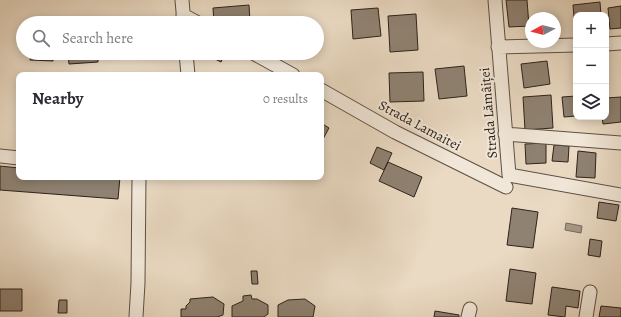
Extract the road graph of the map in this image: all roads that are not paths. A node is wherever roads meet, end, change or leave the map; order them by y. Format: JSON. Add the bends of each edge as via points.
{"nodes":[{"id":1,"x":182,"y":0,"type":"edge"},
{"id":2,"x":495,"y":0,"type":"edge"},
{"id":3,"x":184,"y":16,"type":"edge"},
{"id":4,"x":621,"y":43,"type":"edge"},
{"id":5,"x":609,"y":44,"type":"edge"},
{"id":6,"x":573,"y":45,"type":"edge"},
{"id":7,"x":498,"y":47,"type":"junction"},
{"id":8,"x":187,"y":60,"type":"edge"},
{"id":9,"x":266,"y":60,"type":"edge"},
{"id":10,"x":188,"y":72,"type":"edge"},
{"id":11,"x":288,"y":72,"type":"edge"},
{"id":12,"x":324,"y":92,"type":"edge"},
{"id":13,"x":505,"y":134,"type":"junction"},
{"id":14,"x":621,"y":143,"type":"edge"},
{"id":15,"x":0,"y":156,"type":"edge"},
{"id":16,"x":16,"y":158,"type":"edge"},
{"id":17,"x":139,"y":180,"type":"edge"},
{"id":18,"x":507,"y":181,"type":"junction"},
{"id":19,"x":621,"y":195,"type":"edge"},
{"id":20,"x":590,"y":292,"type":"dead end"},
{"id":21,"x":136,"y":317,"type":"edge"},
{"id":22,"x":586,"y":317,"type":"edge"}],
"edges":[{"from":1,"to":3,"type":"street"},
{"from":2,"to":7,"type":"street","name":"Strada Lămâiței"},
{"from":4,"to":5,"type":"street"},
{"from":6,"to":7,"type":"street","name":"Strada Lămâiței"},
{"from":7,"to":13,"type":"street","name":"Strada Lămâiței"},
{"from":8,"to":10,"type":"street"},
{"from":9,"to":11,"type":"street"},
{"from":12,"to":18,"type":"street","name":"Strada Lamaitei","via":[[395,132]]},
{"from":13,"to":14,"type":"street"},
{"from":13,"to":18,"type":"street","name":"Strada Lămâiței"},
{"from":15,"to":16,"type":"street"},
{"from":17,"to":21,"type":"street"},
{"from":18,"to":19,"type":"street","name":"Strada Lamaitei"},
{"from":20,"to":22,"type":"street"}]}
